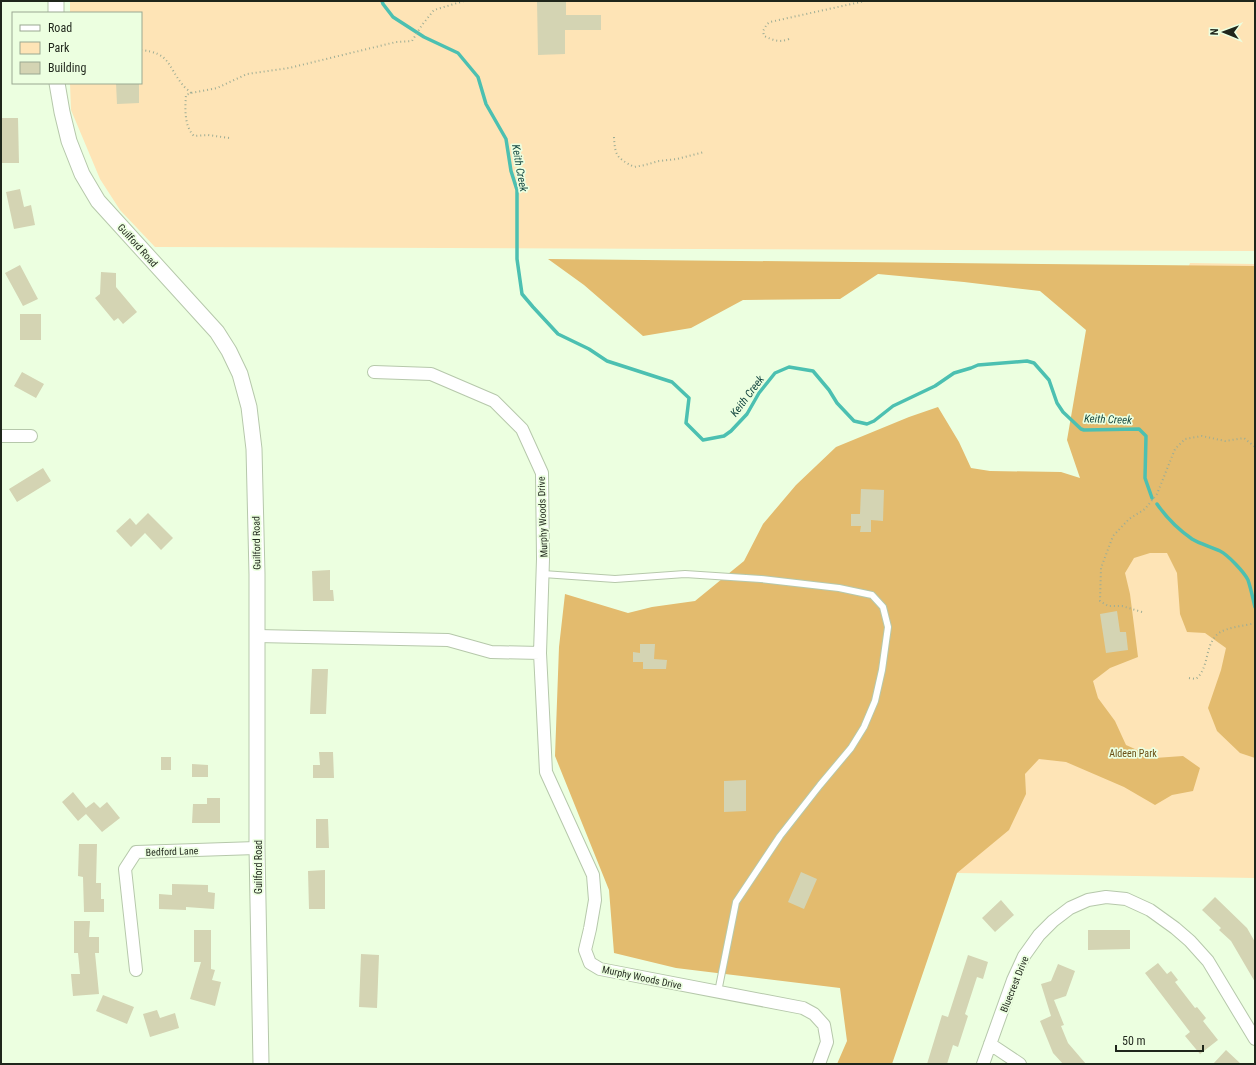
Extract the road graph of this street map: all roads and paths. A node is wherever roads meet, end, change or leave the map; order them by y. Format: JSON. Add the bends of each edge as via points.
{"nodes":[{"id":1,"x":56,"y":1,"type":"edge"},
{"id":2,"x":464,"y":1,"type":"edge"},
{"id":3,"x":865,"y":1,"type":"edge"},
{"id":4,"x":56,"y":12,"type":"edge"},
{"id":5,"x":789,"y":39,"type":"dead end"},
{"id":6,"x":142,"y":50,"type":"edge"},
{"id":7,"x":57,"y":84,"type":"edge"},
{"id":8,"x":191,"y":93,"type":"junction"},
{"id":9,"x":614,"y":137,"type":"dead end"},
{"id":10,"x":229,"y":138,"type":"dead end"},
{"id":11,"x":704,"y":152,"type":"dead end"},
{"id":12,"x":374,"y":372,"type":"dead end"},
{"id":13,"x":1,"y":436,"type":"edge"},
{"id":14,"x":31,"y":436,"type":"dead end"},
{"id":15,"x":1255,"y":447,"type":"edge"},
{"id":16,"x":543,"y":574,"type":"junction"},
{"id":17,"x":1142,"y":612,"type":"dead end"},
{"id":18,"x":1255,"y":623,"type":"edge"},
{"id":19,"x":257,"y":636,"type":"junction"},
{"id":20,"x":540,"y":653,"type":"junction"},
{"id":21,"x":1189,"y":678,"type":"dead end"},
{"id":22,"x":257,"y":848,"type":"junction"},
{"id":23,"x":136,"y":970,"type":"dead end"},
{"id":24,"x":718,"y":992,"type":"junction"},
{"id":25,"x":1255,"y":1039,"type":"edge"},
{"id":26,"x":990,"y":1044,"type":"junction"},
{"id":27,"x":261,"y":1064,"type":"edge"},
{"id":28,"x":819,"y":1064,"type":"edge"},
{"id":29,"x":984,"y":1064,"type":"edge"},
{"id":30,"x":1020,"y":1064,"type":"edge"}],
"edges":[{"from":1,"to":4,"type":"street"},
{"from":2,"to":8,"type":"path","via":[[434,10],[412,41],[396,42],[290,68],[247,74],[217,88]]},
{"from":3,"to":5,"type":"path","via":[[770,22],[763,31],[764,36],[778,42]]},
{"from":6,"to":8,"type":"path","via":[[158,53],[167,60]]},
{"from":7,"to":19,"type":"street","name":"Guilford Road","via":[[69,141],[82,174],[98,201],[217,332],[240,374],[249,407],[254,449]]},
{"from":8,"to":10,"type":"path","via":[[186,96],[185,103],[190,132],[194,136]]},
{"from":9,"to":11,"type":"path","via":[[617,155],[634,167]]},
{"from":12,"to":16,"type":"street","name":"Murphy Woods Drive","via":[[431,374],[494,401],[522,430],[542,474]]},
{"from":13,"to":14,"type":"street"},
{"from":15,"to":17,"type":"path","via":[[1244,438],[1224,441],[1202,436],[1185,439],[1175,449],[1157,494],[1145,509],[1129,519],[1113,536],[1101,568],[1100,601],[1108,606],[1122,606]]},
{"from":16,"to":20,"type":"street","name":"Murphy Woods Drive"},
{"from":16,"to":24,"type":"lane","via":[[615,579],[685,574],[761,579],[839,588],[872,595],[884,607],[888,627],[882,670],[875,701],[864,728],[851,748],[780,836],[736,902]]},
{"from":18,"to":21,"type":"path","via":[[1220,633],[1212,641],[1202,674],[1196,679]]},
{"from":19,"to":20,"type":"street","via":[[448,640],[491,652]]},
{"from":19,"to":22,"type":"street","name":"Guilford Road"},
{"from":20,"to":24,"type":"street","name":"Murphy Woods Drive","via":[[546,772],[593,875],[595,900],[585,950],[590,963],[600,969]]},
{"from":22,"to":23,"type":"street","name":"Bedford Lane","via":[[136,852],[125,869]]},
{"from":22,"to":27,"type":"street","name":"Guilford Road"},
{"from":24,"to":28,"type":"street","name":"Murphy Woods Drive","via":[[803,1008],[814,1014],[824,1025],[827,1042]]},
{"from":25,"to":26,"type":"street","name":"Bluecrest Drive","via":[[1208,961],[1190,941],[1150,910],[1126,899],[1106,897],[1088,900],[1070,908],[1038,935],[1024,956],[1013,980]]},
{"from":26,"to":29,"type":"street","name":"Bluecrest Drive"},
{"from":26,"to":30,"type":"street"}]}
